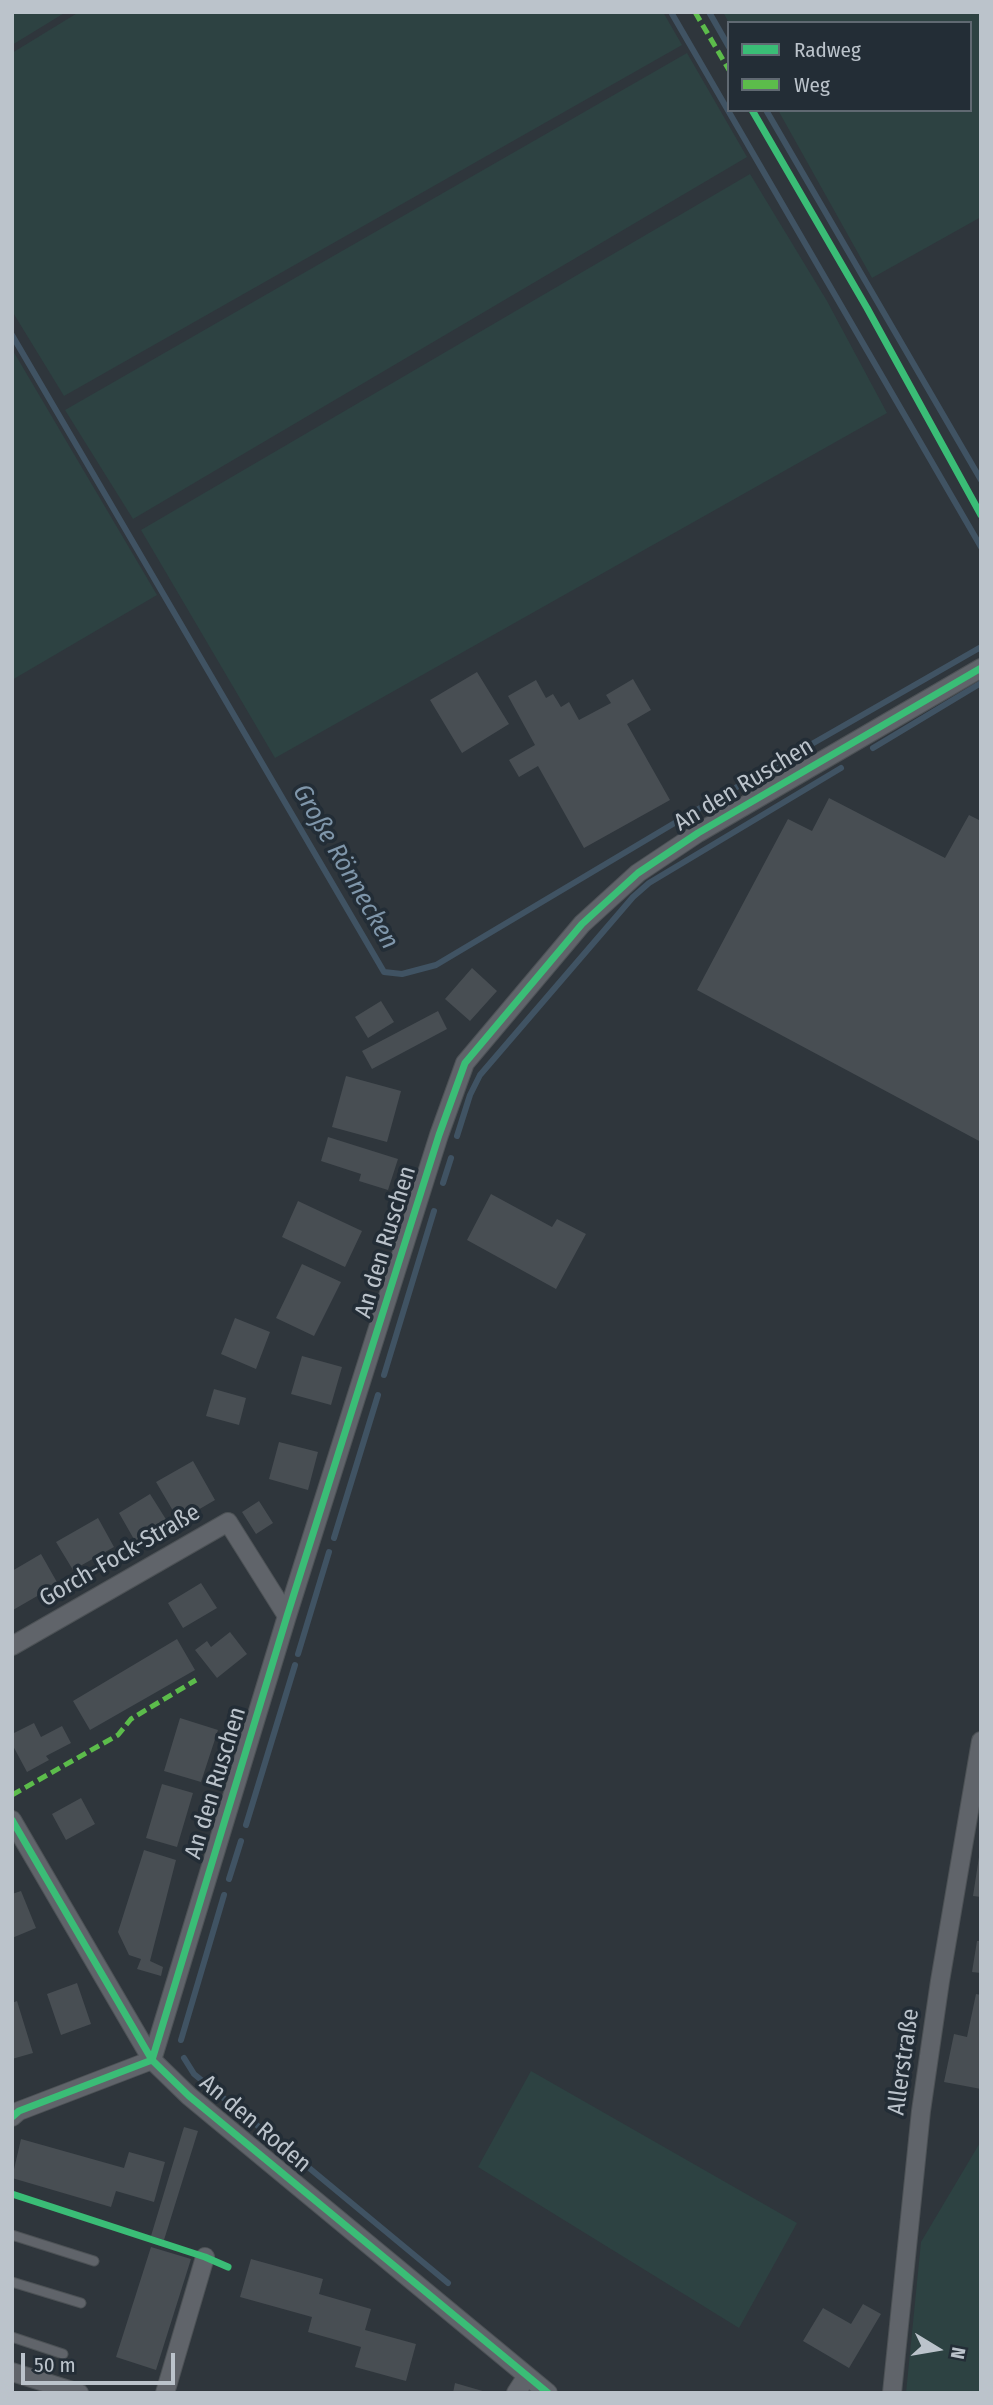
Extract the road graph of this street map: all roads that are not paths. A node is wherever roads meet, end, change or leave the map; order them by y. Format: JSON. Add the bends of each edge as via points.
{"nodes":[{"id":1,"x":981,"y":668,"type":"edge"},
{"id":2,"x":287,"y":1616,"type":"junction"},
{"id":3,"x":12,"y":1646,"type":"edge"},
{"id":4,"x":981,"y":1741,"type":"edge"},
{"id":5,"x":12,"y":1821,"type":"edge"},
{"id":6,"x":152,"y":2060,"type":"junction"},
{"id":7,"x":12,"y":2118,"type":"edge"},
{"id":8,"x":12,"y":2235,"type":"edge"},
{"id":9,"x":205,"y":2257,"type":"dead end"},
{"id":10,"x":94,"y":2261,"type":"dead end"},
{"id":11,"x":12,"y":2283,"type":"edge"},
{"id":12,"x":81,"y":2303,"type":"dead end"},
{"id":13,"x":12,"y":2337,"type":"edge"},
{"id":14,"x":63,"y":2354,"type":"dead end"},
{"id":15,"x":12,"y":2372,"type":"edge"},
{"id":16,"x":527,"y":2376,"type":"junction"},
{"id":17,"x":79,"y":2393,"type":"edge"},
{"id":18,"x":165,"y":2393,"type":"edge"},
{"id":19,"x":516,"y":2393,"type":"edge"},
{"id":20,"x":548,"y":2393,"type":"edge"},
{"id":21,"x":892,"y":2393,"type":"edge"}],
"edges":[{"from":1,"to":2,"type":"street","name":"An den Ruschen","via":[[698,833],[638,873],[582,924],[465,1063]]},
{"from":2,"to":3,"type":"street","name":"Gorch-Fock-Straße","via":[[228,1522]]},
{"from":2,"to":6,"type":"street","name":"An den Ruschen"},
{"from":4,"to":21,"type":"street","name":"Allerstraße","via":[[921,2111]]},
{"from":5,"to":6,"type":"street","name":"An den Roden"},
{"from":6,"to":7,"type":"street","via":[[19,2111]]},
{"from":6,"to":16,"type":"street","name":"An den Roden","via":[[189,2096]]},
{"from":8,"to":10,"type":"lane"},
{"from":9,"to":18,"type":"street"},
{"from":11,"to":12,"type":"lane"},
{"from":13,"to":14,"type":"lane"},
{"from":15,"to":17,"type":"street"},
{"from":16,"to":19,"type":"street"},
{"from":16,"to":20,"type":"street","name":"An den Roden"}]}
